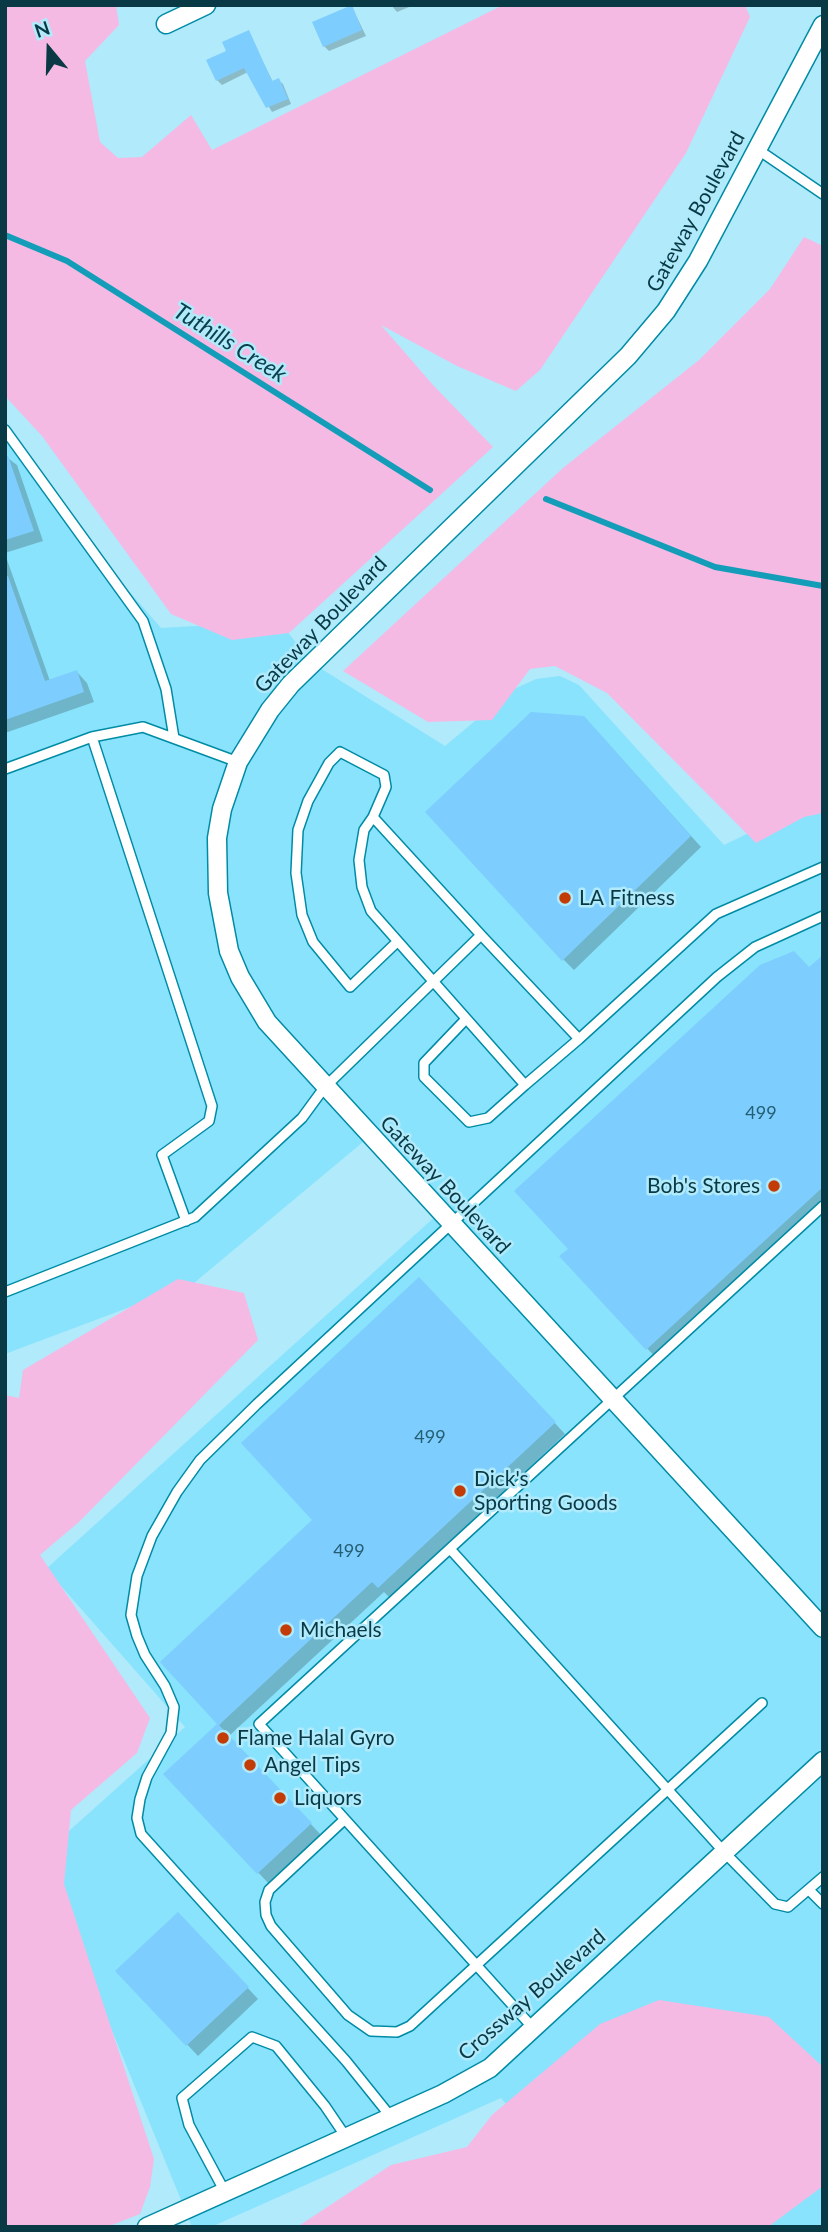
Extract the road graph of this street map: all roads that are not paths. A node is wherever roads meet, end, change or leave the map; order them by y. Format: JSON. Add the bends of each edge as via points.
{"nodes":[{"id":1,"x":206,"y":5,"type":"edge"},
{"id":2,"x":166,"y":24,"type":"dead end"},
{"id":3,"x":823,"y":25,"type":"edge"},
{"id":4,"x":757,"y":149,"type":"junction"},
{"id":5,"x":823,"y":194,"type":"edge"},
{"id":6,"x":5,"y":430,"type":"edge"},
{"id":7,"x":92,"y":737,"type":"junction"},
{"id":8,"x":174,"y":738,"type":"junction"},
{"id":9,"x":238,"y":762,"type":"junction"},
{"id":10,"x":5,"y":769,"type":"edge"},
{"id":11,"x":373,"y":817,"type":"junction"},
{"id":12,"x":823,"y":867,"type":"edge"},
{"id":13,"x":823,"y":916,"type":"edge"},
{"id":14,"x":481,"y":935,"type":"junction"},
{"id":15,"x":397,"y":942,"type":"junction"},
{"id":16,"x":433,"y":982,"type":"junction"},
{"id":17,"x":466,"y":1019,"type":"junction"},
{"id":18,"x":579,"y":1039,"type":"junction"},
{"id":19,"x":525,"y":1085,"type":"junction"},
{"id":20,"x":324,"y":1088,"type":"junction"},
{"id":21,"x":823,"y":1206,"type":"edge"},
{"id":22,"x":186,"y":1221,"type":"junction"},
{"id":23,"x":449,"y":1223,"type":"junction"},
{"id":24,"x":5,"y":1292,"type":"edge"},
{"id":25,"x":613,"y":1400,"type":"junction"},
{"id":26,"x":451,"y":1550,"type":"junction"},
{"id":27,"x":823,"y":1628,"type":"edge"},
{"id":28,"x":762,"y":1703,"type":"dead end"},
{"id":29,"x":823,"y":1760,"type":"edge"},
{"id":30,"x":668,"y":1787,"type":"junction"},
{"id":31,"x":344,"y":1820,"type":"junction"},
{"id":32,"x":724,"y":1853,"type":"junction"},
{"id":33,"x":823,"y":1877,"type":"edge"},
{"id":34,"x":809,"y":1890,"type":"junction"},
{"id":35,"x":823,"y":1904,"type":"edge"},
{"id":36,"x":475,"y":1965,"type":"junction"},
{"id":37,"x":534,"y":2029,"type":"junction"},
{"id":38,"x":391,"y":2117,"type":"junction"},
{"id":39,"x":346,"y":2137,"type":"junction"},
{"id":40,"x":225,"y":2192,"type":"junction"},
{"id":41,"x":147,"y":2227,"type":"edge"}],
"edges":[{"from":1,"to":2,"type":"street"},
{"from":3,"to":4,"type":"street","name":"Gateway Boulevard"},
{"from":4,"to":5,"type":"lane"},
{"from":4,"to":9,"type":"street","name":"Gateway Boulevard","via":[[682,287],[649,332],[291,684]]},
{"from":6,"to":8,"type":"lane","via":[[143,621],[166,689]]},
{"from":7,"to":8,"type":"lane","via":[[143,727]]},
{"from":7,"to":10,"type":"lane"},
{"from":7,"to":22,"type":"lane","via":[[212,1106],[209,1121],[162,1154]]},
{"from":8,"to":9,"type":"lane"},
{"from":9,"to":20,"type":"street","name":"Gateway Boulevard","via":[[217,838],[218,893],[229,951],[267,1022]]},
{"from":11,"to":14,"type":"lane"},
{"from":11,"to":15,"type":"lane","via":[[363,830],[362,887],[370,911]]},
{"from":11,"to":15,"type":"lane","via":[[386,787],[384,775],[340,752],[308,801],[298,830],[296,873],[303,915],[313,942],[350,987]]},
{"from":12,"to":18,"type":"lane","via":[[716,914]]},
{"from":13,"to":23,"type":"lane","via":[[755,947],[717,977]]},
{"from":14,"to":16,"type":"lane"},
{"from":14,"to":18,"type":"lane"},
{"from":15,"to":16,"type":"lane"},
{"from":16,"to":17,"type":"lane"},
{"from":16,"to":20,"type":"lane"},
{"from":17,"to":19,"type":"lane"},
{"from":17,"to":19,"type":"lane","via":[[424,1063],[424,1077],[469,1122],[488,1118]]},
{"from":18,"to":19,"type":"lane"},
{"from":20,"to":22,"type":"lane","via":[[302,1118]]},
{"from":20,"to":23,"type":"street","name":"Gateway Boulevard"},
{"from":21,"to":25,"type":"lane"},
{"from":22,"to":24,"type":"lane"},
{"from":23,"to":25,"type":"street","name":"Gateway Boulevard"},
{"from":23,"to":38,"type":"lane","via":[[200,1460],[152,1536],[137,1576],[131,1615],[145,1655],[174,1707],[172,1733],[140,1799],[137,1818],[141,1834]]},
{"from":25,"to":26,"type":"lane"},
{"from":25,"to":27,"type":"street","name":"Gateway Boulevard"},
{"from":26,"to":30,"type":"lane"},
{"from":26,"to":31,"type":"lane","via":[[259,1724]]},
{"from":28,"to":30,"type":"lane"},
{"from":29,"to":32,"type":"street","name":"Crossway Boulevard"},
{"from":30,"to":32,"type":"lane"},
{"from":30,"to":36,"type":"lane"},
{"from":31,"to":36,"type":"lane"},
{"from":31,"to":36,"type":"lane","via":[[279,1879],[265,1902],[271,1926],[348,2015],[371,2031],[397,2032],[410,2026]]},
{"from":32,"to":34,"type":"lane","via":[[780,1908]]},
{"from":32,"to":37,"type":"street","name":"Crossway Boulevard"},
{"from":33,"to":34,"type":"lane"},
{"from":34,"to":35,"type":"lane"},
{"from":36,"to":37,"type":"lane"},
{"from":37,"to":38,"type":"street","name":"Crossway Boulevard","via":[[477,2076]]},
{"from":38,"to":39,"type":"street","name":"Crossway Boulevard"},
{"from":39,"to":40,"type":"street","name":"Crossway Boulevard"},
{"from":39,"to":40,"type":"lane","via":[[276,2046],[253,2037],[182,2098],[189,2125]]},
{"from":40,"to":41,"type":"street","name":"Crossway Boulevard"}]}
